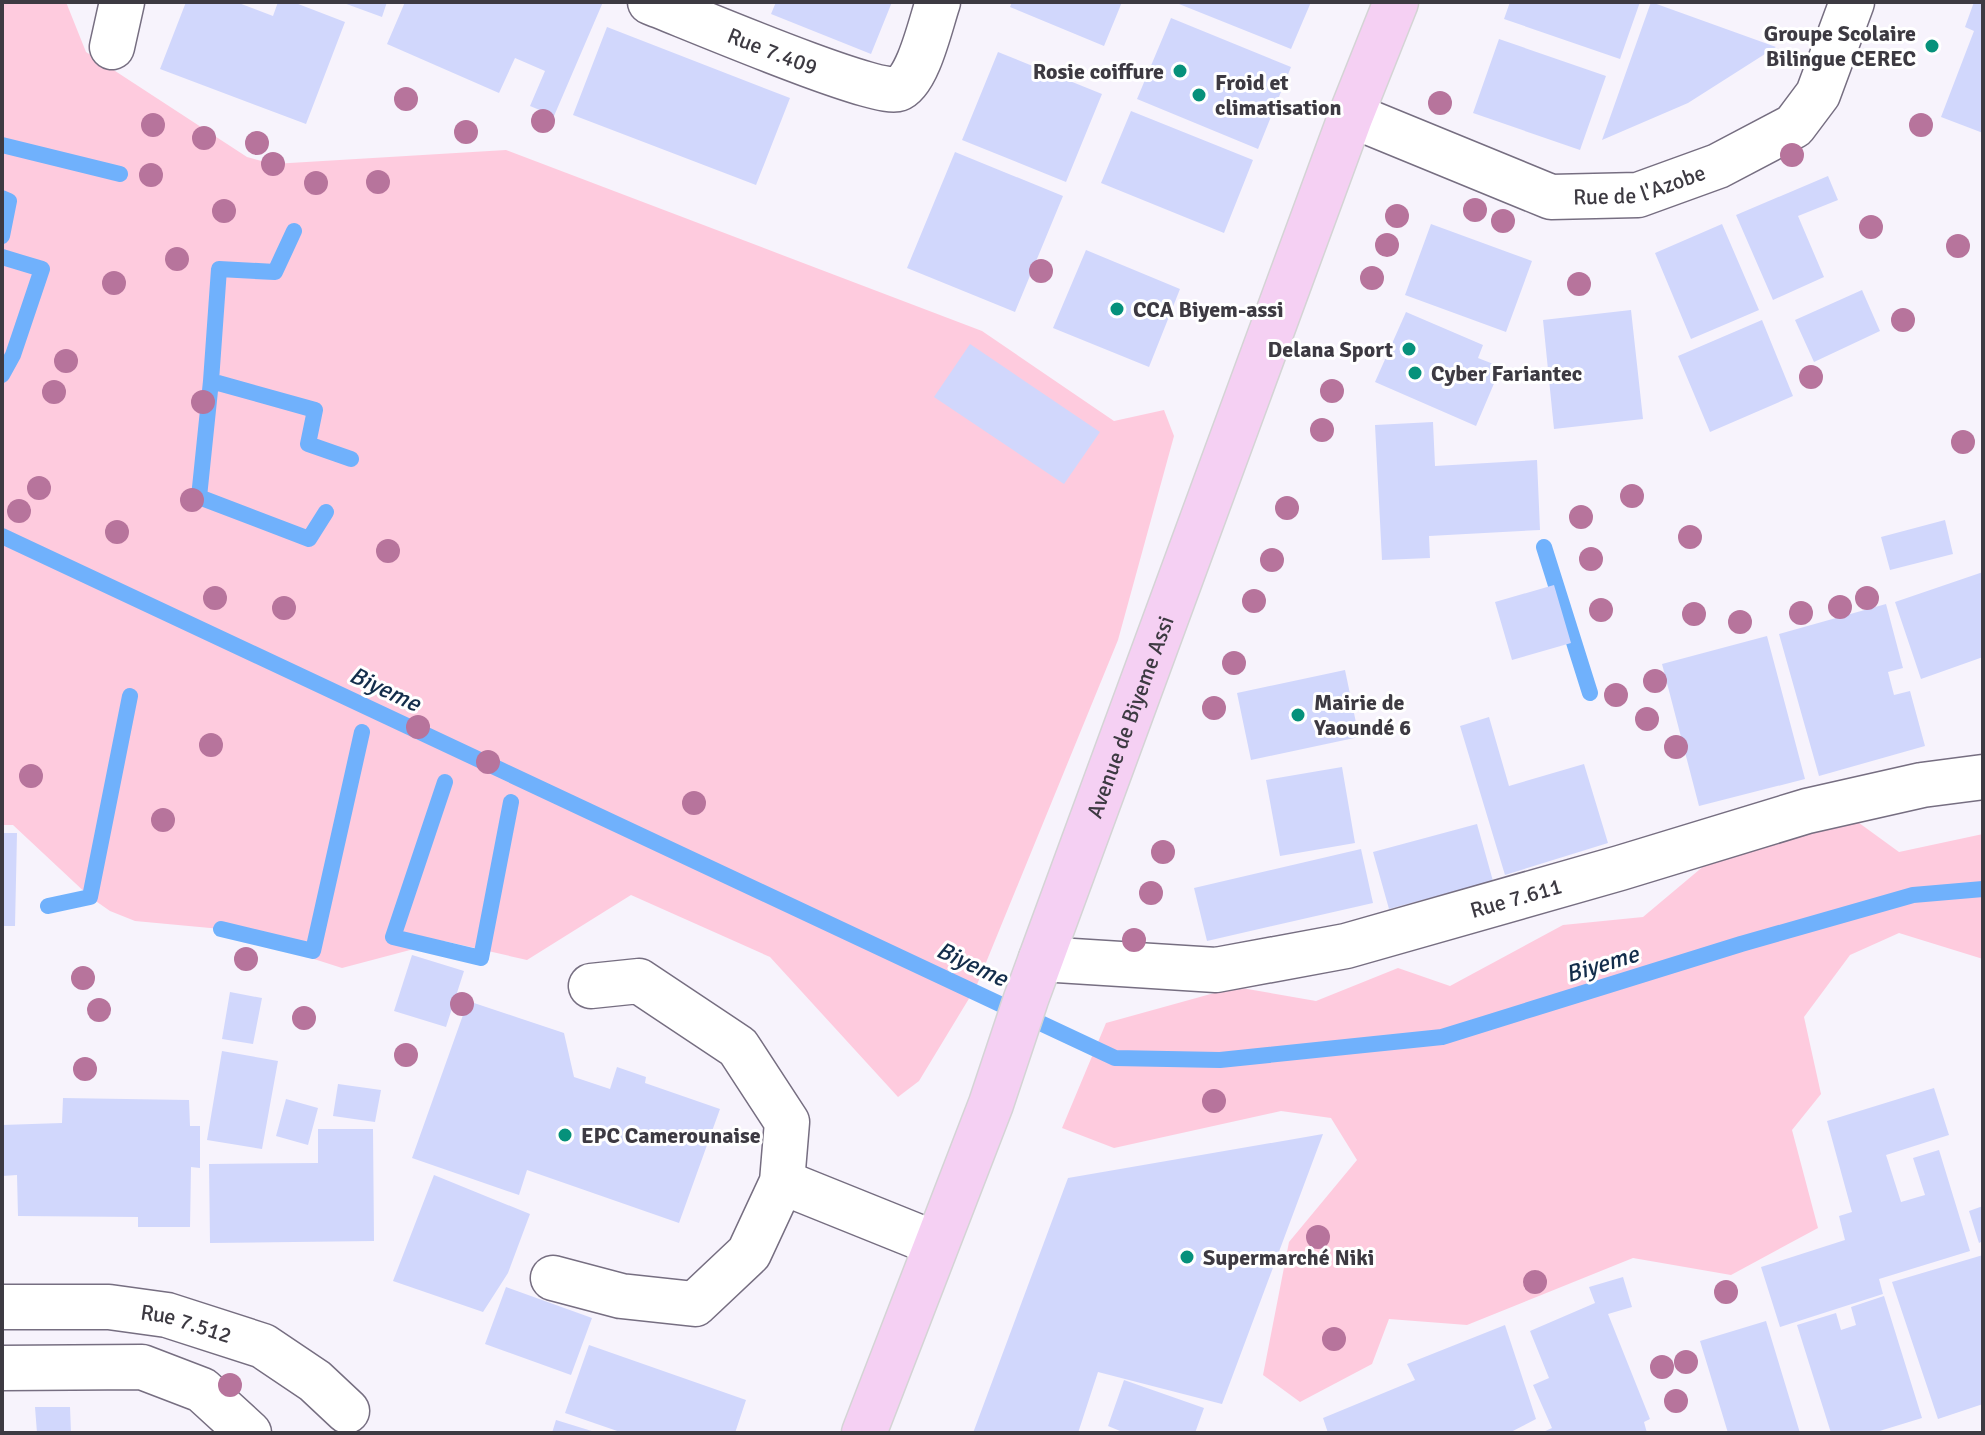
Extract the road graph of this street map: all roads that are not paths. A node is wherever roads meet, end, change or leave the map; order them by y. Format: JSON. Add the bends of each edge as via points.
{"nodes":[{"id":1,"x":122,"y":2,"type":"edge"},
{"id":2,"x":650,"y":2,"type":"edge"},
{"id":3,"x":938,"y":2,"type":"edge"},
{"id":4,"x":1396,"y":2,"type":"edge"},
{"id":5,"x":1852,"y":2,"type":"edge"},
{"id":6,"x":112,"y":47,"type":"dead end"},
{"id":7,"x":1351,"y":115,"type":"junction"},
{"id":8,"x":1983,"y":777,"type":"edge"},
{"id":9,"x":1041,"y":959,"type":"junction"},
{"id":10,"x":591,"y":986,"type":"dead end"},
{"id":11,"x":782,"y":1182,"type":"junction"},
{"id":12,"x":936,"y":1244,"type":"junction"},
{"id":13,"x":553,"y":1278,"type":"dead end"},
{"id":14,"x":2,"y":1307,"type":"edge"},
{"id":15,"x":2,"y":1368,"type":"edge"},
{"id":16,"x":347,"y":1411,"type":"dead end"},
{"id":17,"x":249,"y":1433,"type":"edge"},
{"id":18,"x":864,"y":1433,"type":"edge"}],
"edges":[{"from":1,"to":6,"type":"street"},
{"from":2,"to":3,"type":"street","name":"Rue 7.409","via":[[886,91],[899,89],[912,77]]},
{"from":4,"to":7,"type":"main road","name":"Avenue de Biyeme Assi"},
{"from":5,"to":7,"type":"street","name":"Rue de l'Azobe","via":[[1818,94],[1794,126],[1718,166],[1638,195],[1551,197]]},
{"from":7,"to":9,"type":"main road","name":"Avenue de Biyeme Assi"},
{"from":8,"to":9,"type":"street","name":"Rue 7.611","via":[[1807,811],[1346,946],[1216,970]]},
{"from":9,"to":12,"type":"main road","name":"Avenue de Biyeme Assi"},
{"from":10,"to":11,"type":"street","via":[[639,981],[738,1047],[787,1122]]},
{"from":11,"to":12,"type":"street"},
{"from":11,"to":13,"type":"street","via":[[749,1253],[695,1304],[621,1296]]},
{"from":12,"to":18,"type":"main road","name":"Avenue de Biyeme Assi"},
{"from":14,"to":16,"type":"street","name":"Rue 7.512","via":[[109,1307],[167,1315],[263,1346],[315,1381]]},
{"from":15,"to":17,"type":"street","via":[[142,1367],[202,1390]]}]}
